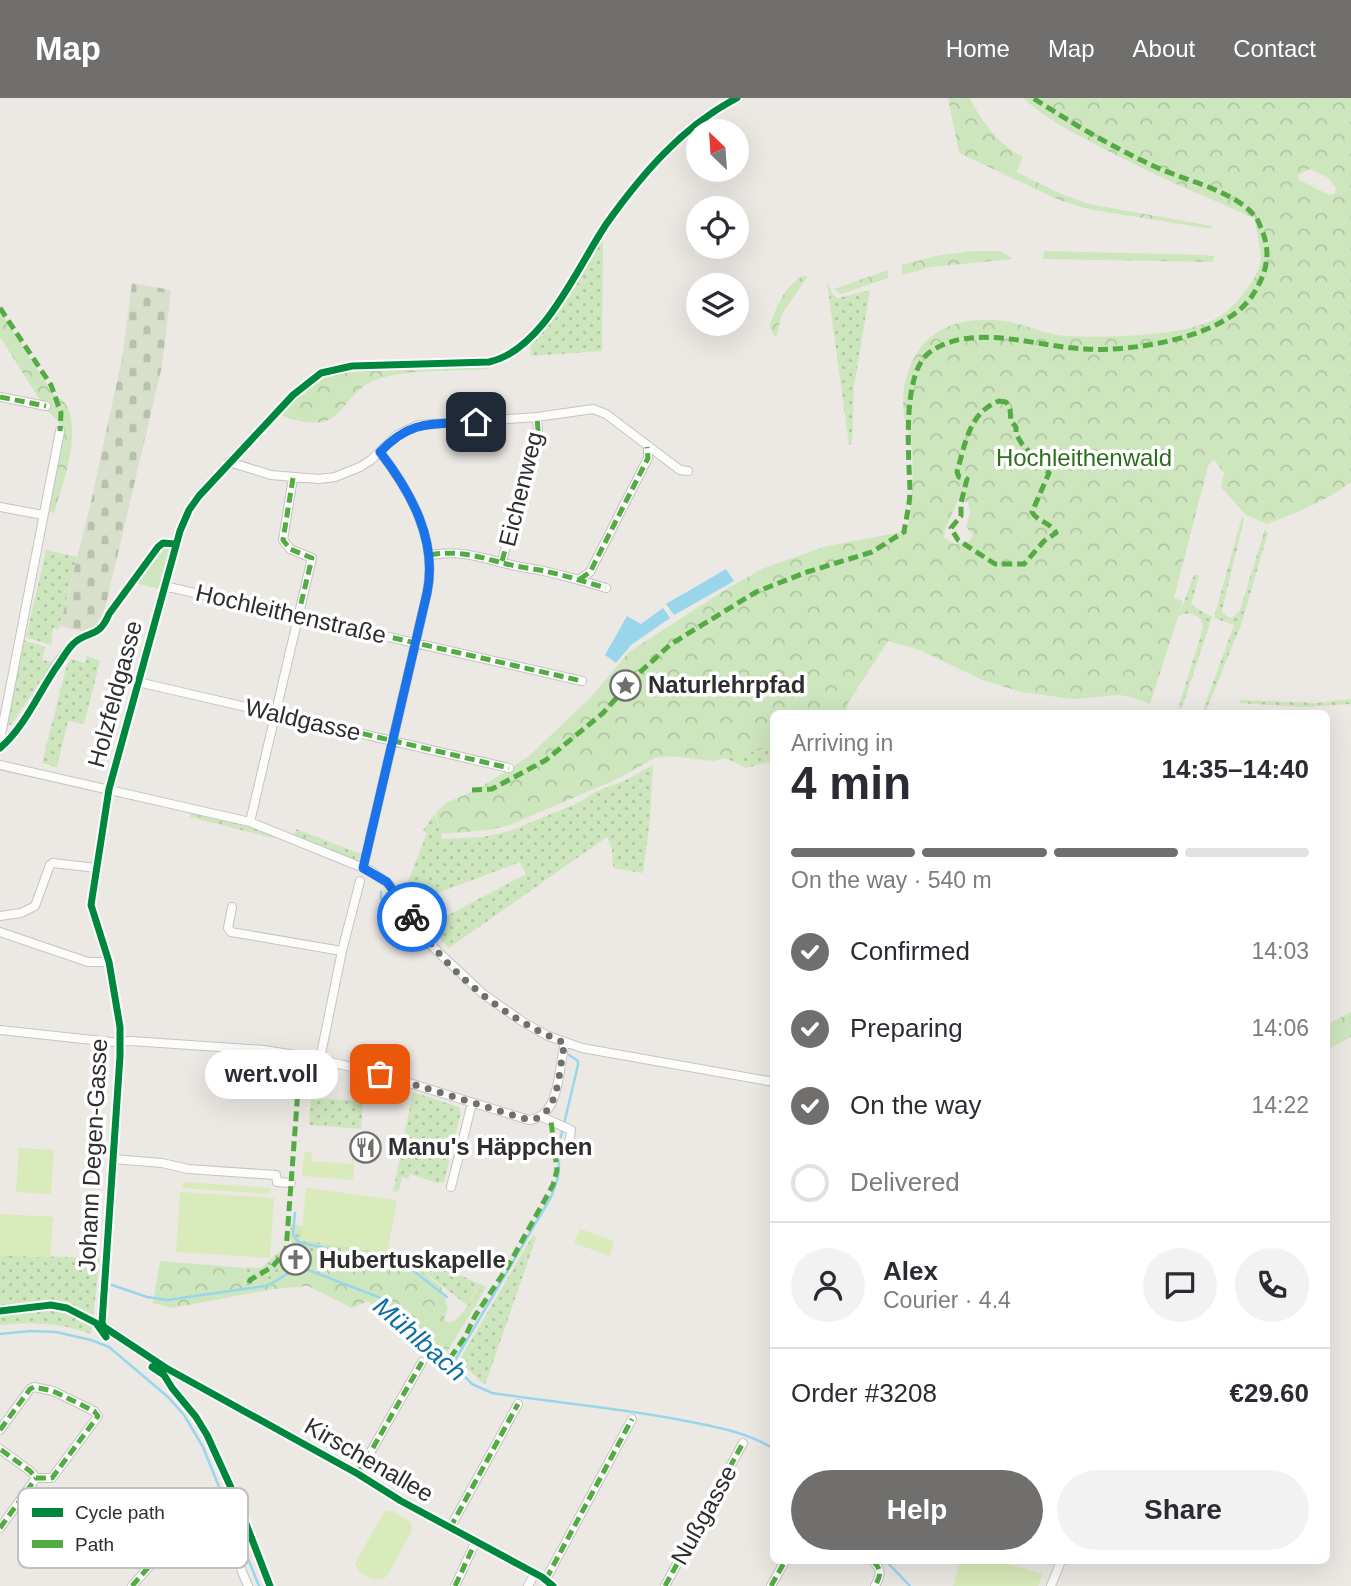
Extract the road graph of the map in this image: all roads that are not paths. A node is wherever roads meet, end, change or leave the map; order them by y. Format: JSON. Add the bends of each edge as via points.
{"nodes":[{"id":1,"x":737,"y":98,"type":"edge"},
{"id":2,"x":0,"y":397,"type":"edge"},
{"id":3,"x":46,"y":406,"type":"dead end"},
{"id":4,"x":537,"y":417,"type":"junction"},
{"id":5,"x":60,"y":431,"type":"dead end"},
{"id":6,"x":648,"y":447,"type":"junction"},
{"id":7,"x":380,"y":452,"type":"junction"},
{"id":8,"x":229,"y":462,"type":"junction"},
{"id":9,"x":688,"y":471,"type":"dead end"},
{"id":10,"x":293,"y":478,"type":"junction"},
{"id":11,"x":0,"y":507,"type":"edge"},
{"id":12,"x":43,"y":515,"type":"junction"},
{"id":13,"x":430,"y":555,"type":"junction"},
{"id":14,"x":502,"y":561,"type":"junction"},
{"id":15,"x":580,"y":579,"type":"junction"},
{"id":16,"x":164,"y":586,"type":"junction"},
{"id":17,"x":606,"y":588,"type":"dead end"},
{"id":18,"x":298,"y":616,"type":"junction"},
{"id":19,"x":107,"y":620,"type":"dead end"},
{"id":20,"x":416,"y":642,"type":"junction"},
{"id":21,"x":138,"y":681,"type":"junction"},
{"id":22,"x":582,"y":681,"type":"dead end"},
{"id":23,"x":275,"y":713,"type":"junction"},
{"id":24,"x":0,"y":740,"type":"edge"},
{"id":25,"x":393,"y":740,"type":"junction"},
{"id":26,"x":0,"y":748,"type":"edge"},
{"id":27,"x":0,"y":765,"type":"edge"},
{"id":28,"x":509,"y":768,"type":"dead end"},
{"id":29,"x":109,"y":789,"type":"junction"},
{"id":30,"x":250,"y":822,"type":"junction"},
{"id":31,"x":96,"y":868,"type":"junction"},
{"id":32,"x":363,"y":868,"type":"junction"},
{"id":33,"x":360,"y":881,"type":"dead end"},
{"id":34,"x":232,"y":907,"type":"dead end"},
{"id":35,"x":0,"y":916,"type":"edge"},
{"id":36,"x":0,"y":932,"type":"edge"},
{"id":37,"x":342,"y":951,"type":"junction"},
{"id":38,"x":109,"y":962,"type":"junction"},
{"id":39,"x":0,"y":1030,"type":"edge"},
{"id":40,"x":121,"y":1042,"type":"junction"},
{"id":41,"x":565,"y":1043,"type":"junction"},
{"id":42,"x":320,"y":1059,"type":"junction"},
{"id":43,"x":770,"y":1081,"type":"edge"},
{"id":44,"x":472,"y":1103,"type":"junction"},
{"id":45,"x":542,"y":1117,"type":"junction"},
{"id":46,"x":568,"y":1153,"type":"dead end"},
{"id":47,"x":113,"y":1160,"type":"junction"},
{"id":48,"x":291,"y":1183,"type":"dead end"},
{"id":49,"x":451,"y":1187,"type":"dead end"},
{"id":50,"x":422,"y":1362,"type":"dead end"},
{"id":51,"x":166,"y":1368,"type":"joint"},
{"id":52,"x":518,"y":1404,"type":"dead end"},
{"id":53,"x":632,"y":1419,"type":"dead end"},
{"id":54,"x":0,"y":1430,"type":"edge"},
{"id":55,"x":743,"y":1443,"type":"dead end"},
{"id":56,"x":0,"y":1449,"type":"edge"},
{"id":57,"x":358,"y":1474,"type":"junction"},
{"id":58,"x":36,"y":1478,"type":"junction"},
{"id":59,"x":29,"y":1488,"type":"edge"},
{"id":60,"x":18,"y":1503,"type":"edge"},
{"id":61,"x":0,"y":1528,"type":"edge"},
{"id":62,"x":450,"y":1528,"type":"junction"},
{"id":63,"x":476,"y":1541,"type":"junction"},
{"id":64,"x":783,"y":1564,"type":"edge"},
{"id":65,"x":876,"y":1564,"type":"edge"},
{"id":66,"x":1060,"y":1564,"type":"edge"},
{"id":67,"x":148,"y":1568,"type":"edge"},
{"id":68,"x":241,"y":1568,"type":"edge"},
{"id":69,"x":535,"y":1573,"type":"junction"},
{"id":70,"x":546,"y":1579,"type":"junction"},
{"id":71,"x":132,"y":1586,"type":"edge"},
{"id":72,"x":248,"y":1586,"type":"edge"},
{"id":73,"x":455,"y":1586,"type":"edge"},
{"id":74,"x":528,"y":1586,"type":"edge"},
{"id":75,"x":553,"y":1586,"type":"edge"},
{"id":76,"x":665,"y":1586,"type":"edge"},
{"id":77,"x":771,"y":1586,"type":"edge"},
{"id":78,"x":875,"y":1586,"type":"edge"},
{"id":79,"x":1051,"y":1586,"type":"edge"}],
"edges":[{"from":1,"to":8,"type":"street","name":"Holzfeldgasse","via":[[691,128],[642,177],[547,318],[516,351],[476,363],[352,366],[321,373],[293,395]]},
{"from":2,"to":3,"type":"street"},
{"from":4,"to":6,"type":"street","via":[[597,409]]},
{"from":4,"to":7,"type":"street","via":[[418,425],[397,435]]},
{"from":4,"to":14,"type":"street","name":"Eichenweg","via":[[538,430]]},
{"from":5,"to":12,"type":"street"},
{"from":6,"to":9,"type":"street"},
{"from":6,"to":15,"type":"street","via":[[648,458],[590,572]]},
{"from":7,"to":10,"type":"street","via":[[342,474]]},
{"from":7,"to":13,"type":"street","via":[[415,507]]},
{"from":8,"to":10,"type":"street"},
{"from":8,"to":16,"type":"street","name":"Holzfeldgasse","via":[[189,510]]},
{"from":10,"to":18,"type":"street","via":[[283,540],[290,550],[312,558]]},
{"from":11,"to":12,"type":"street"},
{"from":12,"to":24,"type":"street"},
{"from":13,"to":14,"type":"street","name":"Eichenweg","via":[[463,553]]},
{"from":13,"to":20,"type":"street","via":[[430,582]]},
{"from":14,"to":15,"type":"street","name":"Eichenweg"},
{"from":15,"to":17,"type":"street","name":"Eichenweg"},
{"from":16,"to":18,"type":"street","name":"Hochleithenstraße"},
{"from":16,"to":21,"type":"street","name":"Holzfeldgasse"},
{"from":18,"to":20,"type":"street","name":"Hochleithenstraße"},
{"from":18,"to":23,"type":"street"},
{"from":19,"to":26,"type":"street","via":[[98,631],[73,644]]},
{"from":20,"to":22,"type":"street","name":"Hochleithenstraße"},
{"from":20,"to":25,"type":"street"},
{"from":21,"to":23,"type":"street","name":"Waldgasse"},
{"from":21,"to":29,"type":"street","name":"Holzfeldgasse"},
{"from":23,"to":25,"type":"street","name":"Waldgasse"},
{"from":23,"to":30,"type":"street"},
{"from":25,"to":28,"type":"street","name":"Waldgasse"},
{"from":25,"to":32,"type":"street"},
{"from":27,"to":29,"type":"street"},
{"from":29,"to":30,"type":"street"},
{"from":29,"to":31,"type":"street","name":"Johann Degen-Gasse"},
{"from":30,"to":32,"type":"street"},
{"from":31,"to":35,"type":"street","via":[[53,863],[35,906]]},
{"from":31,"to":38,"type":"street","name":"Johann Degen-Gasse","via":[[92,908]]},
{"from":32,"to":41,"type":"street","via":[[383,878],[425,936],[482,993],[515,1017]]},
{"from":33,"to":37,"type":"street"},
{"from":34,"to":37,"type":"street","via":[[231,932]]},
{"from":36,"to":38,"type":"street","via":[[88,962]]},
{"from":37,"to":42,"type":"street"},
{"from":38,"to":40,"type":"street","name":"Johann Degen-Gasse"},
{"from":39,"to":40,"type":"street"},
{"from":40,"to":42,"type":"street","via":[[264,1050]]},
{"from":40,"to":47,"type":"street","name":"Johann Degen-Gasse"},
{"from":41,"to":43,"type":"street"},
{"from":41,"to":45,"type":"street","via":[[552,1105]]},
{"from":42,"to":44,"type":"street"},
{"from":44,"to":45,"type":"street","via":[[529,1120]]},
{"from":44,"to":49,"type":"street"},
{"from":45,"to":46,"type":"street","via":[[568,1127]]},
{"from":47,"to":48,"type":"street","via":[[276,1175],[277,1181]]},
{"from":47,"to":51,"type":"street","name":"Johann Degen-Gasse","via":[[102,1323],[107,1331]]},
{"from":50,"to":57,"type":"street"},
{"from":51,"to":57,"type":"street","name":"Kirschenallee"},
{"from":52,"to":62,"type":"street"},
{"from":53,"to":70,"type":"street"},
{"from":54,"to":58,"type":"street","via":[[34,1387],[53,1391],[100,1415],[57,1474],[46,1480]]},
{"from":55,"to":76,"type":"street","name":"Nußgasse"},
{"from":56,"to":58,"type":"street"},
{"from":57,"to":62,"type":"street","name":"Kirschenallee"},
{"from":58,"to":59,"type":"street"},
{"from":60,"to":61,"type":"street"},
{"from":62,"to":63,"type":"street","name":"Kirschenallee"},
{"from":63,"to":69,"type":"street","name":"Kirschenallee"},
{"from":63,"to":73,"type":"street"},
{"from":64,"to":77,"type":"street"},
{"from":65,"to":78,"type":"street","via":[[880,1576]]},
{"from":66,"to":79,"type":"street"},
{"from":67,"to":71,"type":"street"},
{"from":68,"to":72,"type":"street"},
{"from":69,"to":70,"type":"street","name":"Kirschenallee"},
{"from":69,"to":74,"type":"street"},
{"from":70,"to":75,"type":"street","name":"Kirschenallee"}]}
